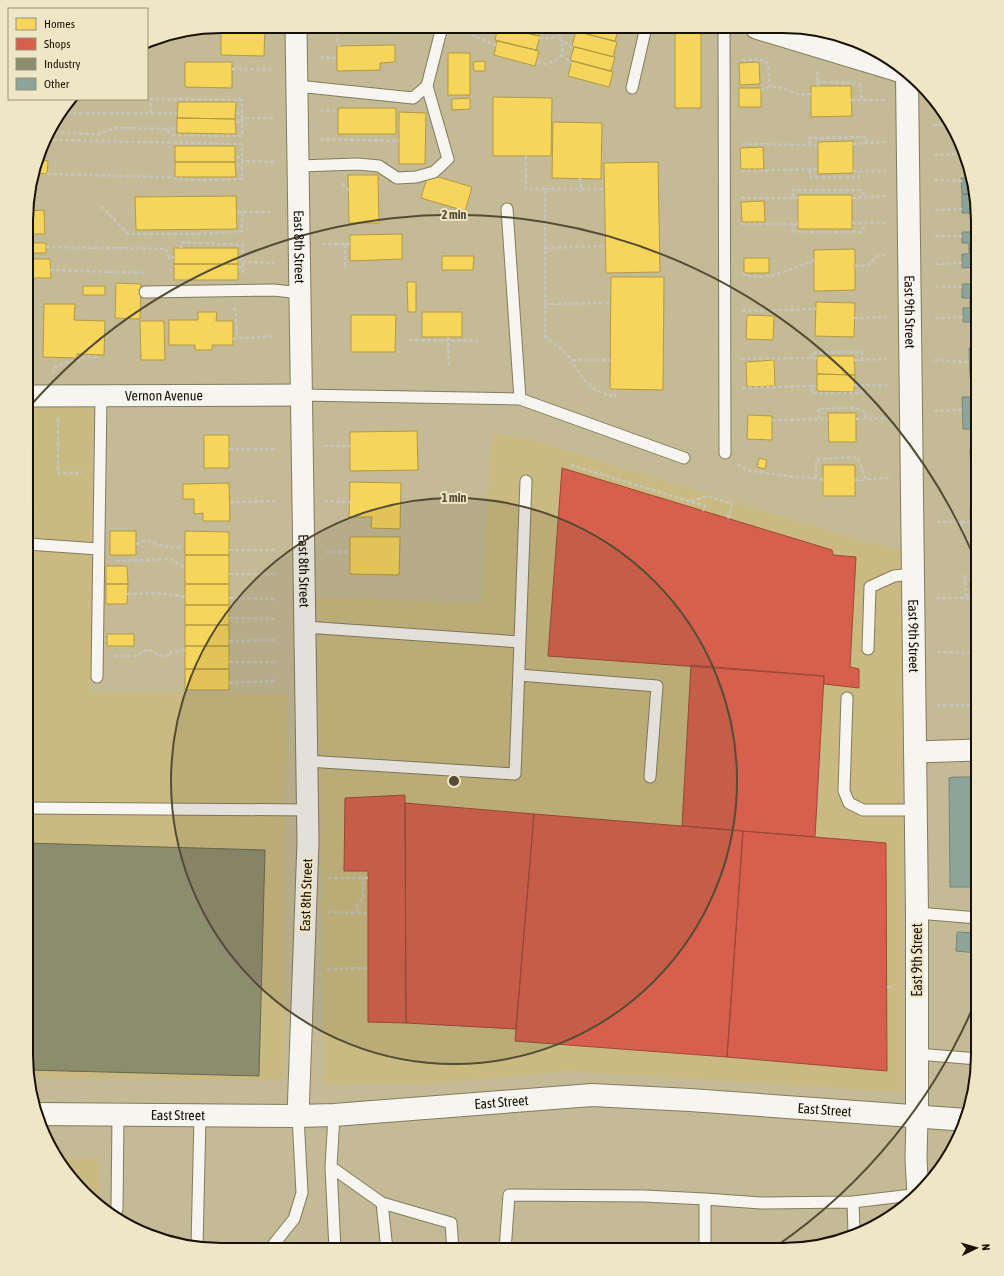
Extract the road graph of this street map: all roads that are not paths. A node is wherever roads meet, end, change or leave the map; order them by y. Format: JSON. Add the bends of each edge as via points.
{"nodes":[{"id":1,"x":296,"y":33,"type":"edge"},
{"id":2,"x":440,"y":33,"type":"edge"},
{"id":3,"x":645,"y":33,"type":"edge"},
{"id":4,"x":724,"y":33,"type":"edge"},
{"id":5,"x":773,"y":33,"type":"edge"},
{"id":6,"x":895,"y":70,"type":"edge"},
{"id":7,"x":907,"y":80,"type":"edge"},
{"id":8,"x":297,"y":86,"type":"junction"},
{"id":9,"x":427,"y":86,"type":"junction"},
{"id":10,"x":632,"y":88,"type":"dead end"},
{"id":11,"x":298,"y":166,"type":"junction"},
{"id":12,"x":507,"y":209,"type":"dead end"},
{"id":13,"x":145,"y":292,"type":"dead end"},
{"id":14,"x":300,"y":293,"type":"junction"},
{"id":15,"x":301,"y":395,"type":"junction"},
{"id":16,"x":33,"y":396,"type":"edge"},
{"id":17,"x":101,"y":396,"type":"junction"},
{"id":18,"x":520,"y":399,"type":"junction"},
{"id":19,"x":725,"y":453,"type":"road end"},
{"id":20,"x":684,"y":458,"type":"dead end"},
{"id":21,"x":526,"y":480,"type":"dead end"},
{"id":22,"x":33,"y":544,"type":"edge"},
{"id":23,"x":98,"y":549,"type":"junction"},
{"id":24,"x":913,"y":574,"type":"junction"},
{"id":25,"x":305,"y":627,"type":"junction"},
{"id":26,"x":520,"y":642,"type":"junction"},
{"id":27,"x":868,"y":649,"type":"dead end"},
{"id":28,"x":519,"y":675,"type":"junction"},
{"id":29,"x":97,"y":677,"type":"dead end"},
{"id":30,"x":847,"y":698,"type":"dead end"},
{"id":31,"x":971,"y":750,"type":"edge"},
{"id":32,"x":915,"y":752,"type":"junction"},
{"id":33,"x":307,"y":761,"type":"junction"},
{"id":34,"x":650,"y":777,"type":"dead end"},
{"id":35,"x":33,"y":808,"type":"edge"},
{"id":36,"x":308,"y":810,"type":"junction"},
{"id":37,"x":915,"y":810,"type":"junction"},
{"id":38,"x":917,"y":913,"type":"junction"},
{"id":39,"x":971,"y":917,"type":"edge"},
{"id":40,"x":917,"y":1054,"type":"junction"},
{"id":41,"x":971,"y":1058,"type":"edge"},
{"id":42,"x":42,"y":1114,"type":"edge"},
{"id":43,"x":334,"y":1115,"type":"junction"},
{"id":44,"x":118,"y":1116,"type":"junction"},
{"id":45,"x":200,"y":1116,"type":"junction"},
{"id":46,"x":298,"y":1116,"type":"junction"},
{"id":47,"x":917,"y":1117,"type":"junction"},
{"id":48,"x":960,"y":1120,"type":"edge"},
{"id":49,"x":332,"y":1167,"type":"junction"},
{"id":50,"x":918,"y":1186,"type":"edge"},
{"id":51,"x":907,"y":1196,"type":"edge"},
{"id":52,"x":705,"y":1199,"type":"junction"},
{"id":53,"x":853,"y":1202,"type":"junction"},
{"id":54,"x":382,"y":1203,"type":"junction"},
{"id":55,"x":116,"y":1211,"type":"edge"},
{"id":56,"x":854,"y":1229,"type":"edge"},
{"id":57,"x":197,"y":1241,"type":"edge"},
{"id":58,"x":275,"y":1243,"type":"edge"},
{"id":59,"x":335,"y":1243,"type":"edge"},
{"id":60,"x":386,"y":1243,"type":"edge"},
{"id":61,"x":452,"y":1243,"type":"edge"},
{"id":62,"x":506,"y":1243,"type":"edge"},
{"id":63,"x":705,"y":1243,"type":"edge"}],
"edges":[{"from":1,"to":8,"type":"street","name":"East 8th Street"},
{"from":2,"to":9,"type":"lane"},
{"from":3,"to":10,"type":"lane"},
{"from":4,"to":19,"type":"lane"},
{"from":5,"to":6,"type":"street"},
{"from":7,"to":24,"type":"street","name":"East 9th Street"},
{"from":8,"to":9,"type":"lane","via":[[412,98]]},
{"from":8,"to":11,"type":"street","name":"East 8th Street"},
{"from":9,"to":11,"type":"lane","via":[[448,159],[434,172],[398,178],[379,166]]},
{"from":11,"to":14,"type":"street","name":"East 8th Street"},
{"from":12,"to":18,"type":"lane"},
{"from":13,"to":14,"type":"lane","via":[[274,290]]},
{"from":14,"to":15,"type":"street","name":"East 8th Street"},
{"from":15,"to":17,"type":"street","name":"Vernon Avenue"},
{"from":15,"to":18,"type":"lane"},
{"from":15,"to":25,"type":"street","name":"East 8th Street"},
{"from":16,"to":17,"type":"street","name":"Vernon Avenue"},
{"from":17,"to":23,"type":"lane"},
{"from":18,"to":20,"type":"lane"},
{"from":21,"to":26,"type":"lane"},
{"from":22,"to":23,"type":"lane"},
{"from":23,"to":29,"type":"lane"},
{"from":24,"to":27,"type":"lane","via":[[894,576],[870,587]]},
{"from":24,"to":32,"type":"street","name":"East 9th Street"},
{"from":25,"to":26,"type":"lane"},
{"from":25,"to":33,"type":"street","name":"East 8th Street"},
{"from":26,"to":28,"type":"lane"},
{"from":28,"to":33,"type":"lane","via":[[515,774]]},
{"from":28,"to":34,"type":"lane","via":[[657,686]]},
{"from":30,"to":37,"type":"lane","via":[[844,791],[849,803],[863,810]]},
{"from":31,"to":32,"type":"street"},
{"from":32,"to":37,"type":"street","name":"East 9th Street"},
{"from":33,"to":36,"type":"street","name":"East 8th Street"},
{"from":35,"to":36,"type":"lane"},
{"from":36,"to":46,"type":"street","name":"East 8th Street"},
{"from":37,"to":38,"type":"street","name":"East 9th Street"},
{"from":38,"to":39,"type":"lane"},
{"from":38,"to":40,"type":"street","name":"East 9th Street"},
{"from":40,"to":41,"type":"lane"},
{"from":40,"to":47,"type":"street","name":"East 9th Street"},
{"from":42,"to":44,"type":"street","name":"East Street"},
{"from":43,"to":46,"type":"street","name":"East Street"},
{"from":43,"to":47,"type":"street","name":"East Street","via":[[592,1095]]},
{"from":43,"to":49,"type":"lane"},
{"from":44,"to":45,"type":"street","name":"East Street"},
{"from":44,"to":55,"type":"lane"},
{"from":45,"to":46,"type":"street","name":"East Street"},
{"from":45,"to":57,"type":"lane"},
{"from":46,"to":58,"type":"lane","via":[[302,1193],[294,1219]]},
{"from":47,"to":48,"type":"street","name":"East Street"},
{"from":47,"to":50,"type":"street","name":"East 9th Street"},
{"from":49,"to":54,"type":"lane"},
{"from":49,"to":59,"type":"lane"},
{"from":51,"to":53,"type":"lane"},
{"from":52,"to":53,"type":"lane","via":[[761,1203]]},
{"from":52,"to":62,"type":"lane","via":[[509,1195]]},
{"from":52,"to":63,"type":"lane"},
{"from":53,"to":56,"type":"lane"},
{"from":54,"to":60,"type":"lane"},
{"from":54,"to":61,"type":"lane","via":[[451,1222]]}]}
